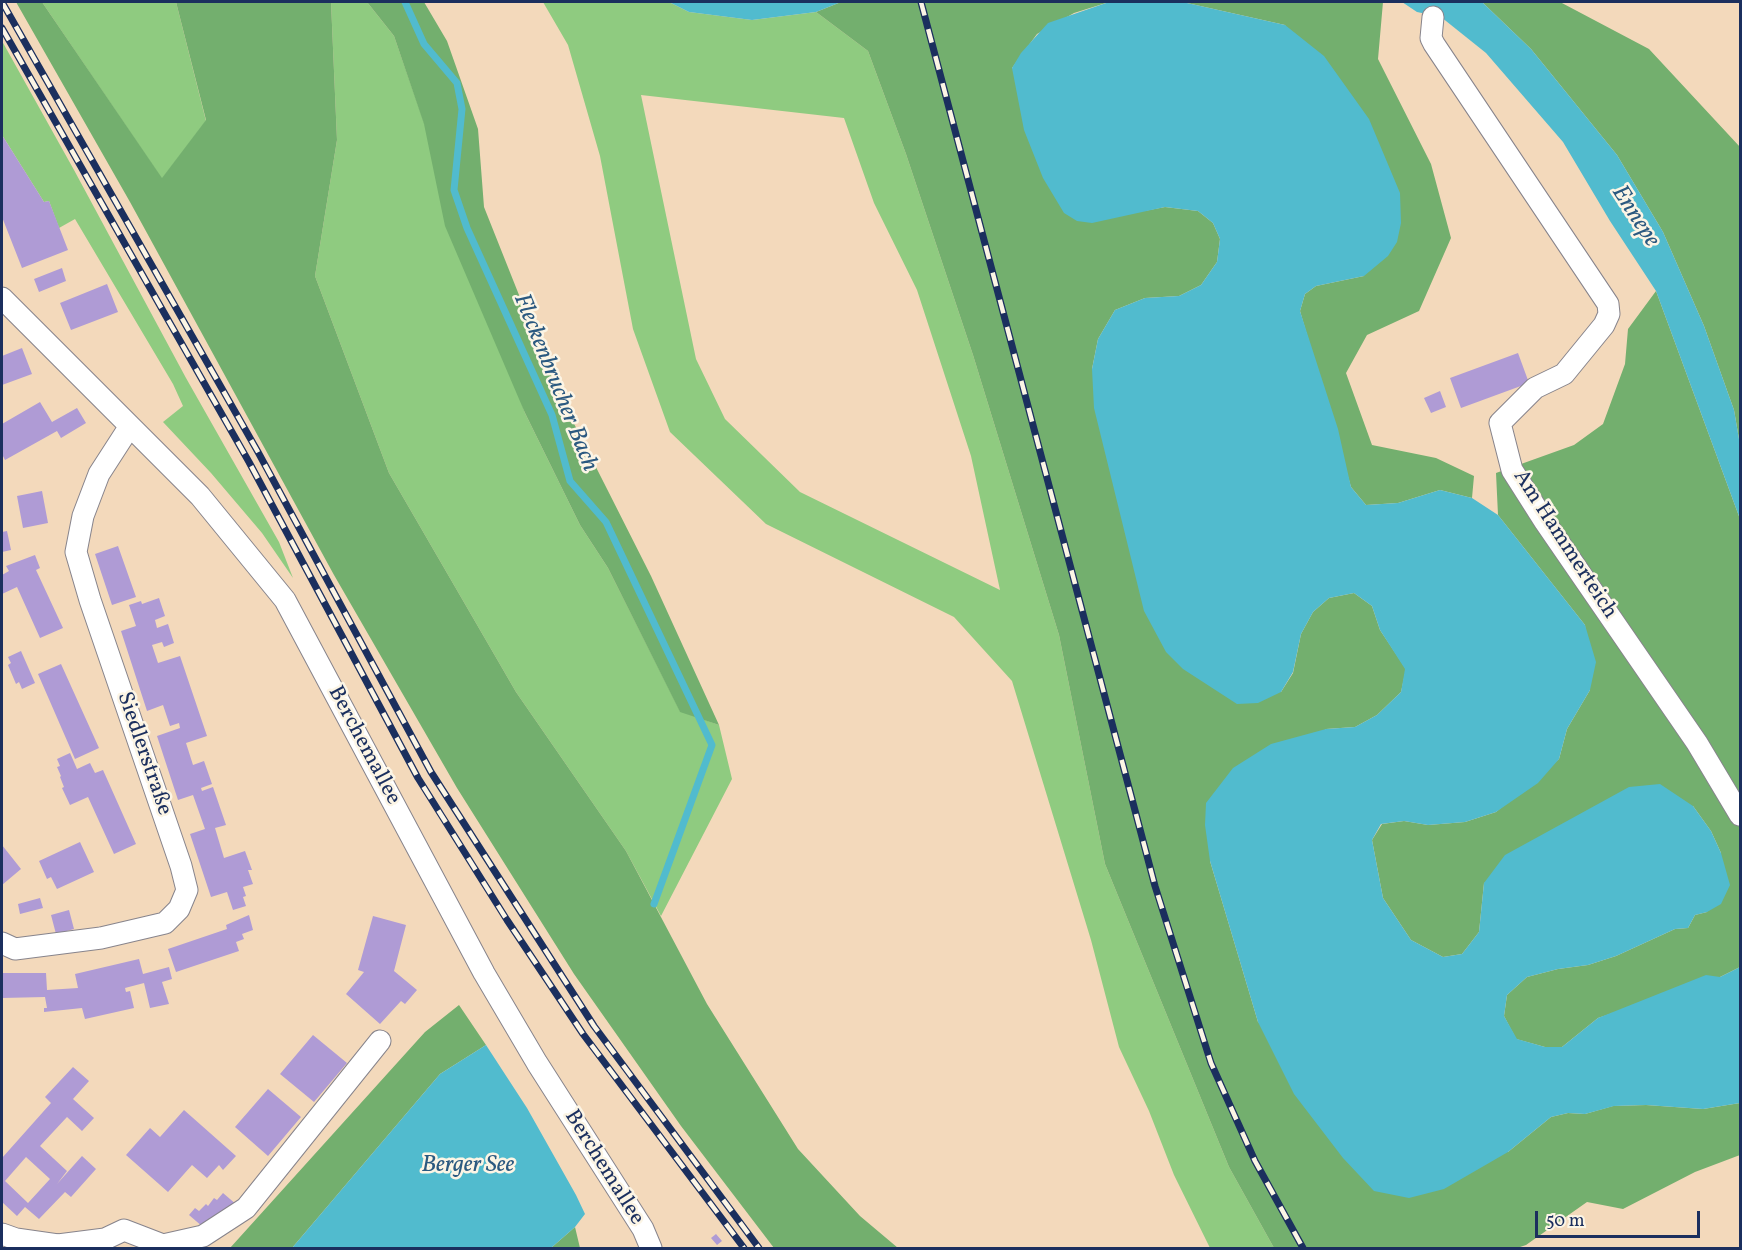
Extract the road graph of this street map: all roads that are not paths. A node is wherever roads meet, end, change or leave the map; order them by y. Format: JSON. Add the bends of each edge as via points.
{"nodes":[{"id":1,"x":1433,"y":17,"type":"dead end"},
{"id":2,"x":2,"y":298,"type":"edge"},
{"id":3,"x":130,"y":426,"type":"junction"},
{"id":4,"x":1740,"y":815,"type":"edge"},
{"id":5,"x":2,"y":943,"type":"edge"},
{"id":6,"x":380,"y":1041,"type":"dead end"},
{"id":7,"x":2,"y":1234,"type":"edge"},
{"id":8,"x":103,"y":1244,"type":"edge"},
{"id":9,"x":651,"y":1248,"type":"edge"}],
"edges":[{"from":1,"to":4,"type":"street","name":"Am Hammerteich","via":[[1434,44],[1608,304],[1604,325],[1564,374],[1535,388],[1500,423],[1512,470],[1697,743]]},
{"from":2,"to":3,"type":"street","name":"Berchemallee"},
{"from":3,"to":5,"type":"street","name":"Siedlerstraße","via":[[99,474],[82,516],[76,552],[187,890],[179,909],[165,923],[101,938],[15,949]]},
{"from":3,"to":9,"type":"street","name":"Berchemallee","via":[[200,496],[285,600],[484,973],[643,1229]]},
{"from":6,"to":8,"type":"street","via":[[246,1208],[203,1236],[162,1245],[124,1230]]},
{"from":7,"to":8,"type":"street","via":[[58,1245]]}]}
